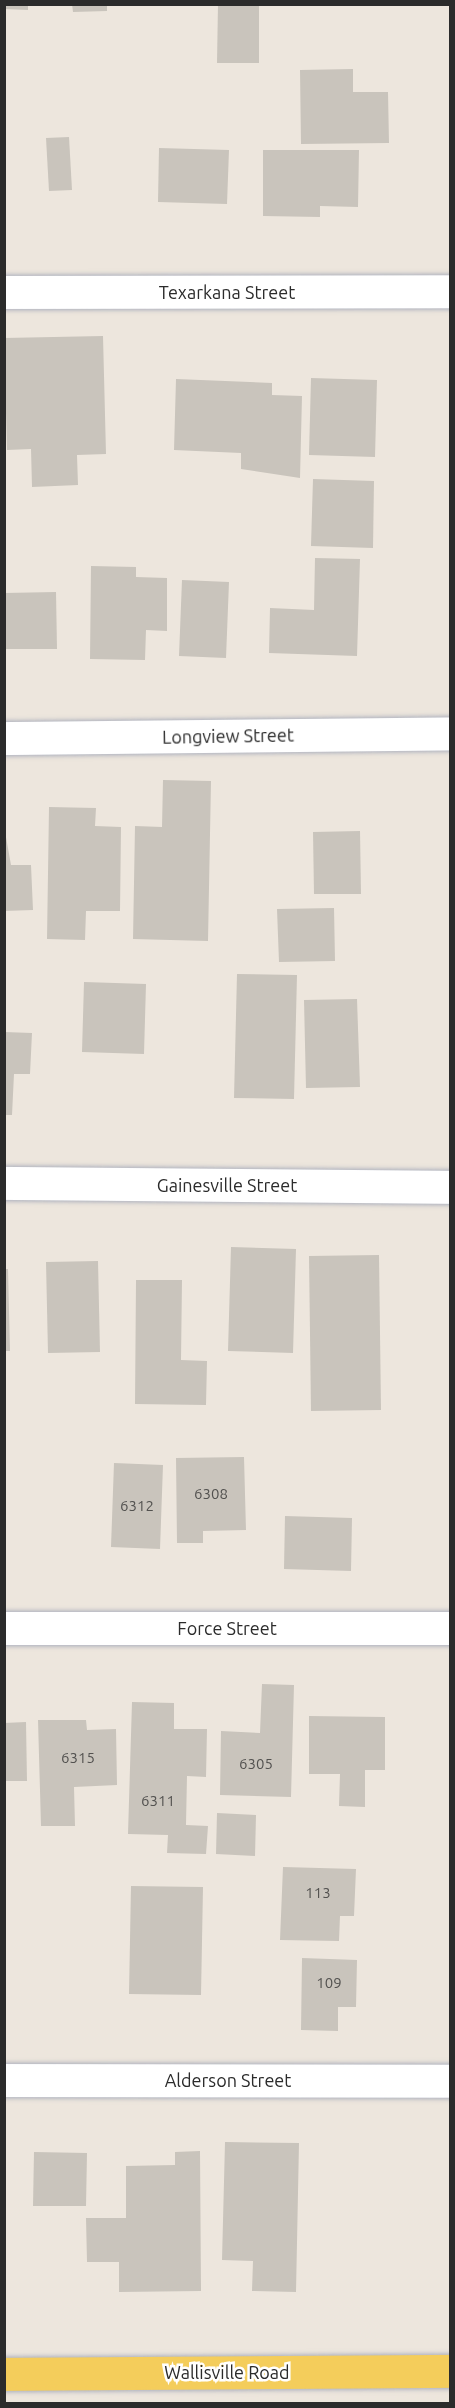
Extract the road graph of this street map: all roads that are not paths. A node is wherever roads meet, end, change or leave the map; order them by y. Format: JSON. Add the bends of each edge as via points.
{"nodes":[{"id":1,"x":450,"y":291,"type":"edge"},
{"id":2,"x":4,"y":292,"type":"edge"},
{"id":3,"x":450,"y":733,"type":"edge"},
{"id":4,"x":4,"y":738,"type":"edge"},
{"id":5,"x":4,"y":1183,"type":"edge"},
{"id":6,"x":450,"y":1187,"type":"edge"},
{"id":7,"x":4,"y":1628,"type":"edge"},
{"id":8,"x":450,"y":1629,"type":"edge"},
{"id":9,"x":4,"y":2080,"type":"edge"},
{"id":10,"x":450,"y":2081,"type":"edge"},
{"id":11,"x":450,"y":2371,"type":"edge"},
{"id":12,"x":4,"y":2374,"type":"edge"}],
"edges":[{"from":1,"to":2,"type":"street","name":"Texarkana Street"},
{"from":3,"to":4,"type":"street","name":"Longview Street"},
{"from":5,"to":6,"type":"street","name":"Gainesville Street"},
{"from":7,"to":8,"type":"street","name":"Force Street"},
{"from":9,"to":10,"type":"street","name":"Alderson Street"},
{"from":11,"to":12,"type":"main road","name":"Wallisville Road"}]}
